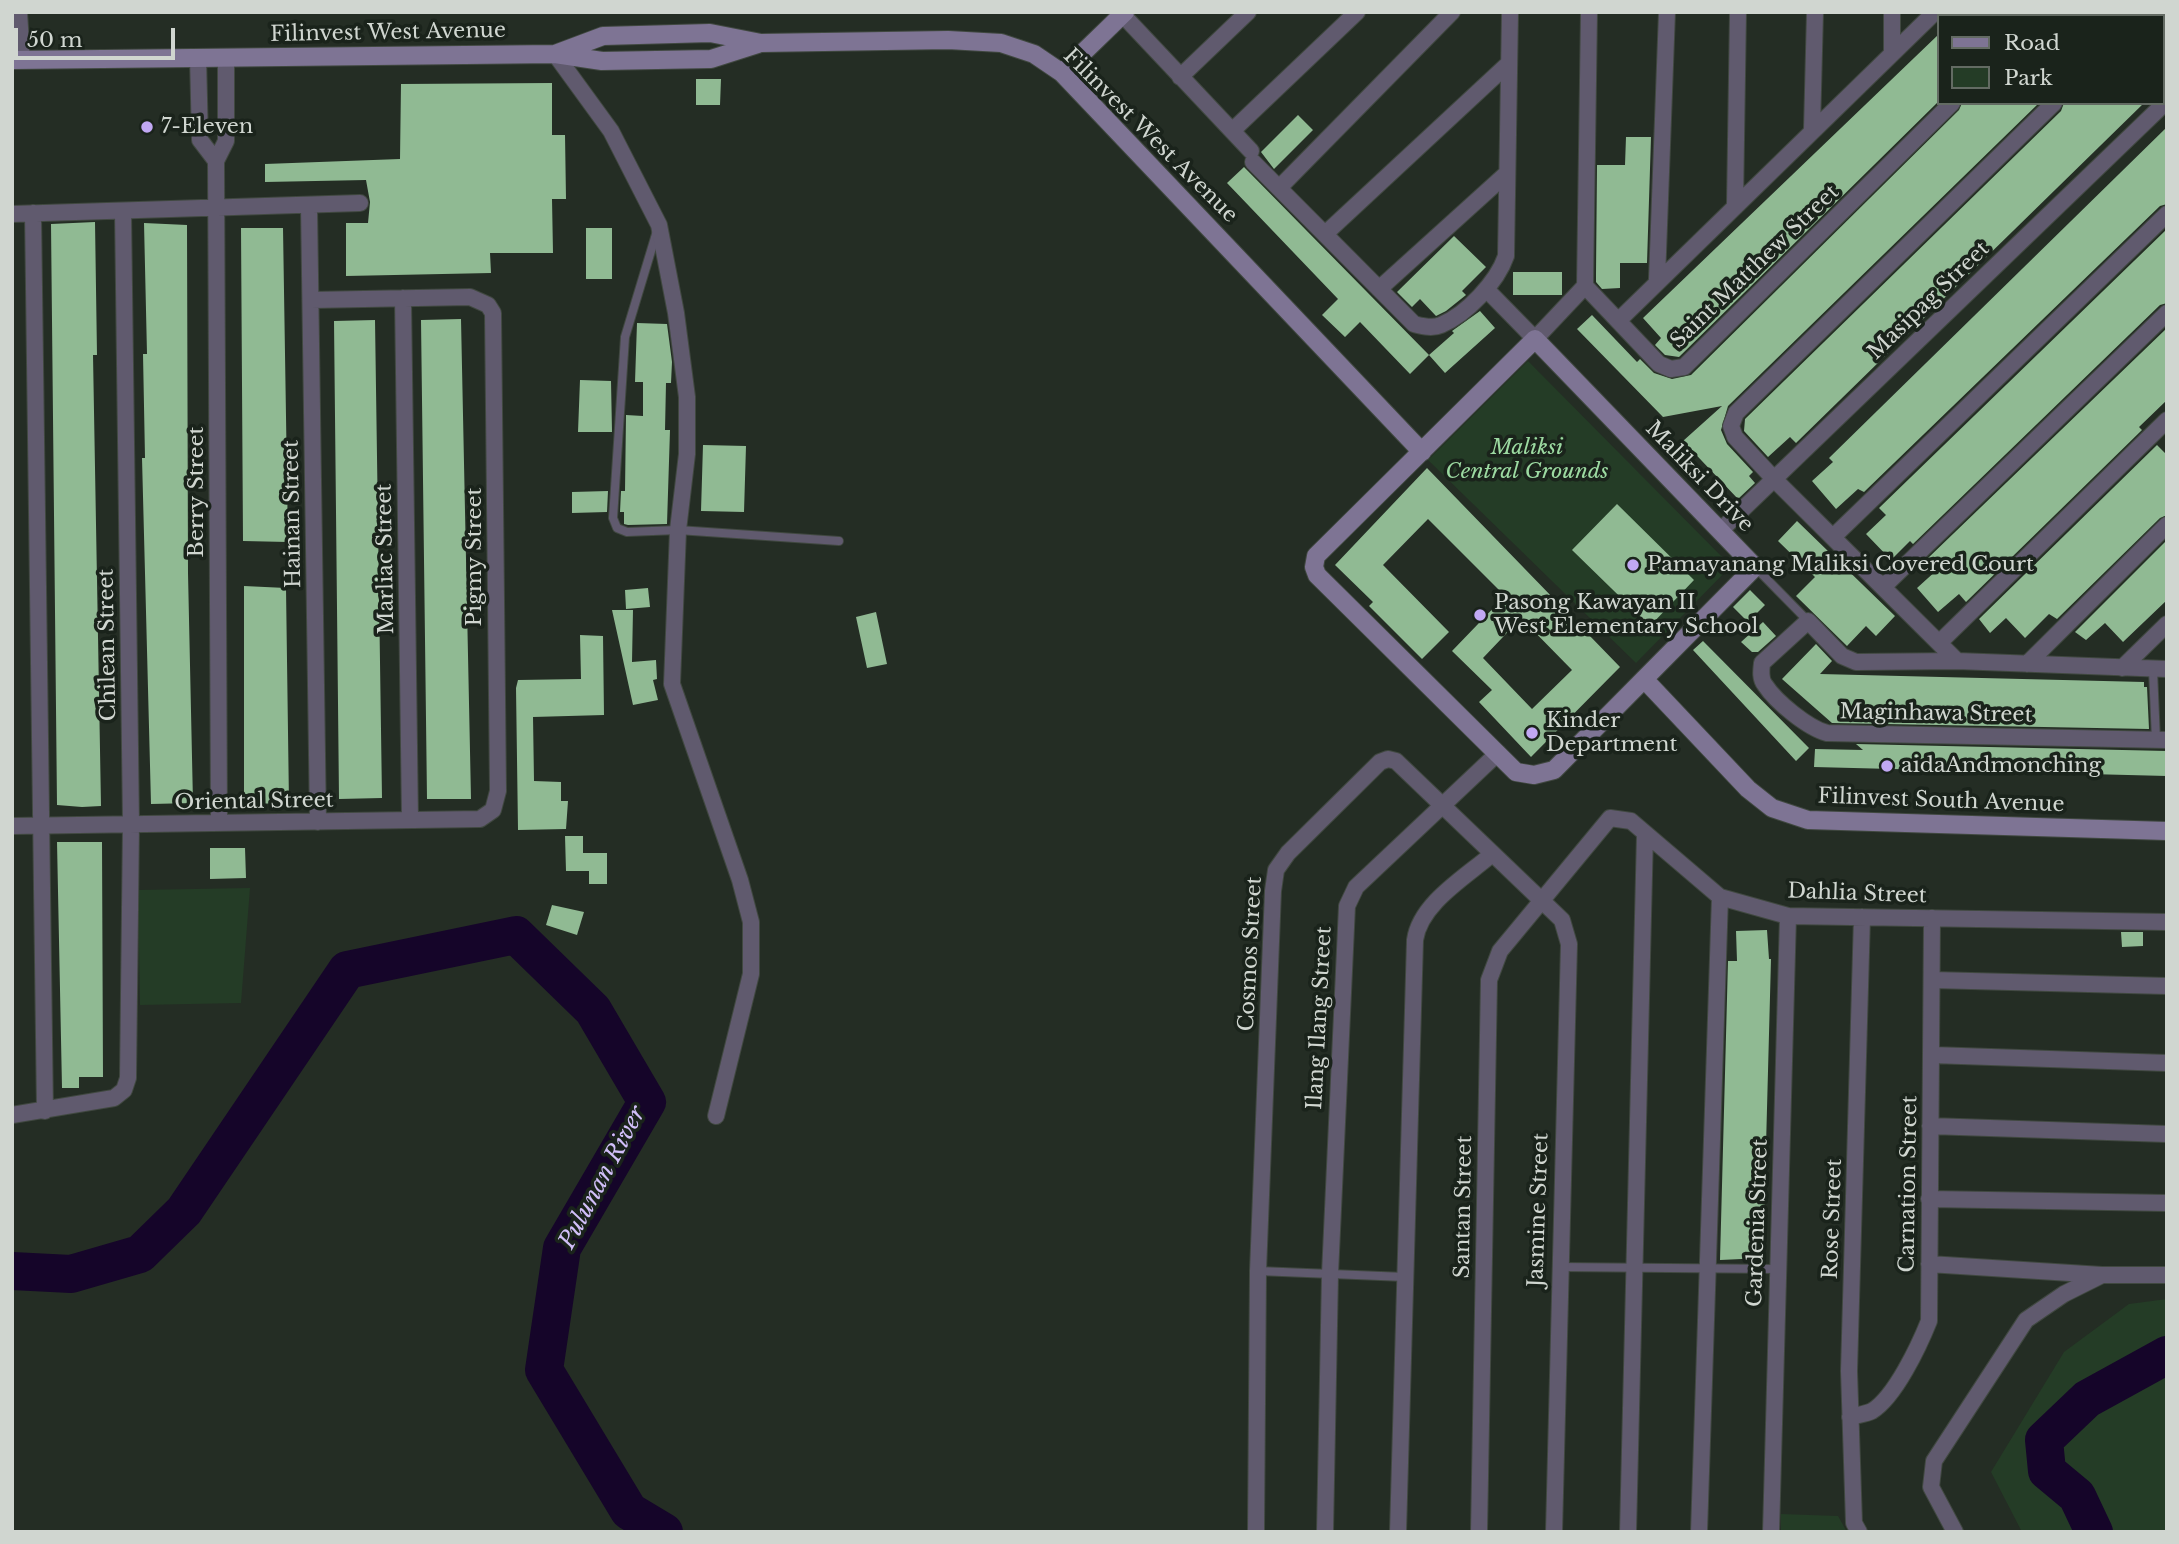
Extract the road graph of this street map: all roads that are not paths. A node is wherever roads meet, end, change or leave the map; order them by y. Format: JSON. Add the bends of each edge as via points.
{"nodes":[{"id":1,"x":19,"y":12,"type":"edge"},
{"id":2,"x":1248,"y":12,"type":"edge"},
{"id":3,"x":1357,"y":12,"type":"edge"},
{"id":4,"x":1452,"y":12,"type":"edge"},
{"id":5,"x":1510,"y":12,"type":"edge"},
{"id":6,"x":1589,"y":12,"type":"edge"},
{"id":7,"x":1667,"y":12,"type":"edge"},
{"id":8,"x":1738,"y":12,"type":"edge"},
{"id":9,"x":1815,"y":12,"type":"edge"},
{"id":10,"x":1892,"y":12,"type":"edge"},
{"id":11,"x":1935,"y":12,"type":"edge"},
{"id":12,"x":1122,"y":13,"type":"edge"},
{"id":13,"x":761,"y":43,"type":"junction"},
{"id":14,"x":1892,"y":53,"type":"junction"},
{"id":15,"x":555,"y":54,"type":"junction"},
{"id":16,"x":198,"y":57,"type":"junction"},
{"id":17,"x":226,"y":57,"type":"junction"},
{"id":18,"x":17,"y":60,"type":"edge"},
{"id":19,"x":1508,"y":64,"type":"junction"},
{"id":20,"x":1062,"y":73,"type":"junction"},
{"id":21,"x":1180,"y":77,"type":"junction"},
{"id":22,"x":1950,"y":105,"type":"edge"},
{"id":23,"x":2052,"y":105,"type":"edge"},
{"id":24,"x":2163,"y":105,"type":"edge"},
{"id":25,"x":1812,"y":129,"type":"junction"},
{"id":26,"x":1232,"y":131,"type":"junction"},
{"id":27,"x":216,"y":161,"type":"junction"},
{"id":28,"x":1505,"y":175,"type":"junction"},
{"id":29,"x":1279,"y":188,"type":"junction"},
{"id":30,"x":360,"y":204,"type":"dead end"},
{"id":31,"x":1735,"y":204,"type":"junction"},
{"id":32,"x":309,"y":206,"type":"junction"},
{"id":33,"x":216,"y":209,"type":"junction"},
{"id":34,"x":124,"y":211,"type":"junction"},
{"id":35,"x":33,"y":213,"type":"junction"},
{"id":36,"x":12,"y":214,"type":"edge"},
{"id":37,"x":2167,"y":214,"type":"edge"},
{"id":38,"x":659,"y":225,"type":"junction"},
{"id":39,"x":1325,"y":234,"type":"junction"},
{"id":40,"x":1657,"y":279,"type":"junction"},
{"id":41,"x":1585,"y":286,"type":"junction"},
{"id":42,"x":1378,"y":289,"type":"junction"},
{"id":43,"x":1488,"y":290,"type":"junction"},
{"id":44,"x":403,"y":298,"type":"junction"},
{"id":45,"x":311,"y":300,"type":"junction"},
{"id":46,"x":2167,"y":313,"type":"edge"},
{"id":47,"x":1618,"y":321,"type":"junction"},
{"id":48,"x":1535,"y":339,"type":"junction"},
{"id":49,"x":2167,"y":420,"type":"edge"},
{"id":50,"x":1422,"y":452,"type":"junction"},
{"id":51,"x":1774,"y":479,"type":"junction"},
{"id":52,"x":2167,"y":525,"type":"edge"},
{"id":53,"x":678,"y":530,"type":"junction"},
{"id":54,"x":1720,"y":531,"type":"junction"},
{"id":55,"x":1833,"y":537,"type":"junction"},
{"id":56,"x":839,"y":541,"type":"dead end"},
{"id":57,"x":1755,"y":567,"type":"junction"},
{"id":58,"x":1883,"y":587,"type":"junction"},
{"id":59,"x":1808,"y":621,"type":"junction"},
{"id":60,"x":2167,"y":624,"type":"edge"},
{"id":61,"x":1939,"y":643,"type":"junction"},
{"id":62,"x":1957,"y":661,"type":"junction"},
{"id":63,"x":2027,"y":664,"type":"junction"},
{"id":64,"x":2122,"y":668,"type":"junction"},
{"id":65,"x":2160,"y":669,"type":"edge"},
{"id":66,"x":1644,"y":679,"type":"junction"},
{"id":67,"x":2161,"y":740,"type":"edge"},
{"id":68,"x":1498,"y":753,"type":"junction"},
{"id":69,"x":1442,"y":803,"type":"junction"},
{"id":70,"x":493,"y":810,"type":"joint"},
{"id":71,"x":410,"y":820,"type":"junction"},
{"id":72,"x":318,"y":822,"type":"junction"},
{"id":73,"x":219,"y":823,"type":"junction"},
{"id":74,"x":131,"y":824,"type":"junction"},
{"id":75,"x":12,"y":826,"type":"edge"},
{"id":76,"x":41,"y":826,"type":"junction"},
{"id":77,"x":2167,"y":831,"type":"edge"},
{"id":78,"x":1645,"y":834,"type":"junction"},
{"id":79,"x":1491,"y":855,"type":"junction"},
{"id":80,"x":1720,"y":897,"type":"junction"},
{"id":81,"x":1541,"y":899,"type":"junction"},
{"id":82,"x":1788,"y":916,"type":"junction"},
{"id":83,"x":1862,"y":917,"type":"junction"},
{"id":84,"x":1933,"y":918,"type":"junction"},
{"id":85,"x":2167,"y":922,"type":"edge"},
{"id":86,"x":1932,"y":980,"type":"junction"},
{"id":87,"x":2167,"y":986,"type":"edge"},
{"id":88,"x":1932,"y":1055,"type":"junction"},
{"id":89,"x":2167,"y":1063,"type":"edge"},
{"id":90,"x":45,"y":1111,"type":"junction"},
{"id":91,"x":12,"y":1115,"type":"edge"},
{"id":92,"x":716,"y":1116,"type":"dead end"},
{"id":93,"x":1930,"y":1126,"type":"junction"},
{"id":94,"x":2167,"y":1134,"type":"edge"},
{"id":95,"x":1929,"y":1199,"type":"junction"},
{"id":96,"x":2167,"y":1203,"type":"edge"},
{"id":97,"x":1929,"y":1264,"type":"junction"},
{"id":98,"x":1558,"y":1267,"type":"junction"},
{"id":99,"x":1635,"y":1268,"type":"junction"},
{"id":100,"x":1707,"y":1268,"type":"junction"},
{"id":101,"x":1778,"y":1269,"type":"junction"},
{"id":102,"x":1258,"y":1270,"type":"junction"},
{"id":103,"x":1330,"y":1274,"type":"junction"},
{"id":104,"x":2102,"y":1275,"type":"junction"},
{"id":105,"x":2167,"y":1275,"type":"edge"},
{"id":106,"x":1405,"y":1277,"type":"junction"},
{"id":107,"x":1850,"y":1417,"type":"junction"},
{"id":108,"x":1857,"y":1527,"type":"edge"},
{"id":109,"x":1256,"y":1532,"type":"edge"},
{"id":110,"x":1325,"y":1532,"type":"edge"},
{"id":111,"x":1398,"y":1532,"type":"edge"},
{"id":112,"x":1479,"y":1532,"type":"edge"},
{"id":113,"x":1554,"y":1532,"type":"edge"},
{"id":114,"x":1628,"y":1532,"type":"edge"},
{"id":115,"x":1699,"y":1532,"type":"edge"},
{"id":116,"x":1771,"y":1532,"type":"edge"},
{"id":117,"x":1955,"y":1532,"type":"edge"}],
"edges":[{"from":1,"to":18,"type":"street"},
{"from":2,"to":21,"type":"street"},
{"from":3,"to":26,"type":"street"},
{"from":4,"to":29,"type":"street"},
{"from":5,"to":19,"type":"street"},
{"from":6,"to":41,"type":"street"},
{"from":7,"to":40,"type":"street"},
{"from":8,"to":31,"type":"street"},
{"from":9,"to":25,"type":"street"},
{"from":10,"to":14,"type":"street"},
{"from":11,"to":14,"type":"street"},
{"from":12,"to":20,"type":"street"},
{"from":12,"to":21,"type":"street"},
{"from":13,"to":15,"type":"street","name":"Filinvest West Avenue","via":[[711,59],[602,61]]},
{"from":13,"to":15,"type":"street","name":"Filinvest West Avenue","via":[[710,33],[603,36]]},
{"from":13,"to":20,"type":"street","name":"Filinvest West Avenue","via":[[1001,43],[1034,54]]},
{"from":14,"to":25,"type":"street"},
{"from":15,"to":17,"type":"street","name":"Filinvest West Avenue"},
{"from":15,"to":38,"type":"street","via":[[611,131]]},
{"from":16,"to":17,"type":"street","name":"Filinvest West Avenue"},
{"from":16,"to":18,"type":"street","name":"Filinvest West Avenue"},
{"from":16,"to":27,"type":"street","name":"Berry Street","via":[[200,140]]},
{"from":17,"to":27,"type":"street","name":"Berry Street","via":[[226,141]]},
{"from":19,"to":28,"type":"street"},
{"from":19,"to":39,"type":"street"},
{"from":20,"to":50,"type":"street","name":"Filinvest West Avenue"},
{"from":21,"to":26,"type":"street"},
{"from":22,"to":47,"type":"street","name":"Saint Matthew Street","via":[[1684,367],[1659,365]]},
{"from":23,"to":51,"type":"street","via":[[1736,413],[1731,426],[1735,437]]},
{"from":24,"to":51,"type":"street","name":"Masipag Street"},
{"from":25,"to":31,"type":"street"},
{"from":26,"to":29,"type":"street"},
{"from":27,"to":33,"type":"street","name":"Berry Street"},
{"from":28,"to":42,"type":"street"},
{"from":28,"to":43,"type":"street","via":[[1506,256]]},
{"from":29,"to":39,"type":"street"},
{"from":30,"to":32,"type":"street"},
{"from":31,"to":40,"type":"street"},
{"from":32,"to":33,"type":"street"},
{"from":32,"to":45,"type":"street","name":"Hainan Street"},
{"from":33,"to":34,"type":"street"},
{"from":33,"to":73,"type":"street","name":"Berry Street"},
{"from":34,"to":35,"type":"street"},
{"from":34,"to":74,"type":"street","name":"Chilean Street"},
{"from":35,"to":36,"type":"street"},
{"from":35,"to":76,"type":"street"},
{"from":37,"to":55,"type":"street"},
{"from":38,"to":53,"type":"street","via":[[687,397],[687,454]]},
{"from":38,"to":53,"type":"lane","via":[[625,337],[613,518],[617,528],[627,532]]},
{"from":39,"to":42,"type":"street"},
{"from":40,"to":47,"type":"street"},
{"from":41,"to":47,"type":"street","name":"Saint Matthew Street"},
{"from":41,"to":48,"type":"street"},
{"from":42,"to":43,"type":"street","via":[[1414,324],[1428,328],[1441,326]]},
{"from":43,"to":48,"type":"street"},
{"from":44,"to":45,"type":"street"},
{"from":44,"to":70,"type":"street","name":"Pigmy Street","via":[[470,297],[488,305],[493,313],[498,790]]},
{"from":44,"to":71,"type":"street","name":"Marliac Street"},
{"from":45,"to":72,"type":"street","name":"Hainan Street"},
{"from":46,"to":58,"type":"street"},
{"from":48,"to":50,"type":"street"},
{"from":48,"to":54,"type":"street","name":"Maliksi Drive"},
{"from":49,"to":61,"type":"street"},
{"from":50,"to":68,"type":"street","via":[[1316,556],[1314,567]]},
{"from":51,"to":54,"type":"street","name":"Masipag Street"},
{"from":51,"to":55,"type":"street"},
{"from":52,"to":63,"type":"street"},
{"from":53,"to":56,"type":"lane"},
{"from":53,"to":92,"type":"street","via":[[671,684],[737,869],[751,922],[751,974]]},
{"from":54,"to":57,"type":"street","name":"Maliksi Drive"},
{"from":55,"to":58,"type":"street"},
{"from":57,"to":59,"type":"lane"},
{"from":57,"to":66,"type":"street"},
{"from":58,"to":61,"type":"street"},
{"from":59,"to":62,"type":"street","via":[[1842,656],[1856,662]]},
{"from":59,"to":67,"type":"street","name":"Maginhawa Street","via":[[1762,663],[1760,673],[1764,684],[1815,730]]},
{"from":60,"to":64,"type":"street"},
{"from":61,"to":62,"type":"street"},
{"from":62,"to":63,"type":"street"},
{"from":63,"to":64,"type":"street"},
{"from":64,"to":65,"type":"street"},
{"from":65,"to":67,"type":"lane"},
{"from":66,"to":68,"type":"street","via":[[1554,770],[1534,775],[1516,772]]},
{"from":66,"to":77,"type":"street","name":"Filinvest South Avenue","via":[[1748,789],[1772,808],[1808,820]]},
{"from":68,"to":69,"type":"street","name":"Ilang Ilang Street"},
{"from":69,"to":79,"type":"street"},
{"from":69,"to":102,"type":"street","name":"Cosmos Street","via":[[1396,761],[1380,762],[1287,853],[1276,870]]},
{"from":69,"to":103,"type":"street","name":"Ilang Ilang Street","via":[[1356,887],[1347,906]]},
{"from":70,"to":71,"type":"street","name":"Oriental Street","via":[[480,819]]},
{"from":71,"to":72,"type":"street","name":"Oriental Street"},
{"from":72,"to":73,"type":"street","name":"Oriental Street"},
{"from":73,"to":74,"type":"street","name":"Oriental Street"},
{"from":74,"to":76,"type":"street","name":"Oriental Street"},
{"from":74,"to":90,"type":"street","name":"Chilean Street","via":[[128,1078],[124,1090],[114,1098]]},
{"from":75,"to":76,"type":"street","name":"Oriental Street"},
{"from":76,"to":90,"type":"street"},
{"from":78,"to":80,"type":"street","name":"Dahlia Street"},
{"from":78,"to":81,"type":"street","name":"Dahlia Street","via":[[1631,821],[1610,818]]},
{"from":78,"to":99,"type":"street"},
{"from":79,"to":81,"type":"street"},
{"from":79,"to":106,"type":"street","via":[[1426,911],[1417,925]]},
{"from":80,"to":82,"type":"street","name":"Dahlia Street"},
{"from":80,"to":100,"type":"street"},
{"from":81,"to":98,"type":"street","name":"Jasmine Street","via":[[1562,920],[1569,944]]},
{"from":81,"to":112,"type":"street","name":"Santan Street","via":[[1500,951],[1489,980]]},
{"from":82,"to":83,"type":"street","name":"Dahlia Street"},
{"from":82,"to":101,"type":"street","name":"Gardenia Street"},
{"from":83,"to":84,"type":"street","name":"Dahlia Street"},
{"from":83,"to":107,"type":"street","name":"Rose Street"},
{"from":84,"to":85,"type":"street","name":"Dahlia Street"},
{"from":84,"to":86,"type":"street","name":"Carnation Street"},
{"from":86,"to":87,"type":"street"},
{"from":86,"to":88,"type":"street","name":"Carnation Street"},
{"from":88,"to":89,"type":"street"},
{"from":88,"to":93,"type":"street","name":"Carnation Street"},
{"from":90,"to":91,"type":"street"},
{"from":93,"to":94,"type":"street"},
{"from":93,"to":95,"type":"street","name":"Carnation Street"},
{"from":95,"to":96,"type":"street"},
{"from":95,"to":97,"type":"street","name":"Carnation Street"},
{"from":97,"to":104,"type":"street"},
{"from":97,"to":107,"type":"street","name":"Carnation Street","via":[[1929,1321],[1921,1341],[1884,1401],[1870,1412]]},
{"from":98,"to":99,"type":"lane"},
{"from":98,"to":113,"type":"street","name":"Jasmine Street"},
{"from":99,"to":100,"type":"lane"},
{"from":99,"to":114,"type":"street"},
{"from":100,"to":101,"type":"lane"},
{"from":100,"to":115,"type":"street"},
{"from":101,"to":116,"type":"street","name":"Gardenia Street"},
{"from":102,"to":103,"type":"lane"},
{"from":102,"to":109,"type":"street","name":"Cosmos Street"},
{"from":103,"to":106,"type":"lane"},
{"from":103,"to":110,"type":"street","name":"Ilang Ilang Street"},
{"from":104,"to":105,"type":"street"},
{"from":104,"to":117,"type":"street","via":[[2026,1320],[1934,1461],[1931,1487]]},
{"from":106,"to":111,"type":"street"},
{"from":107,"to":108,"type":"street","name":"Rose Street"}]}
